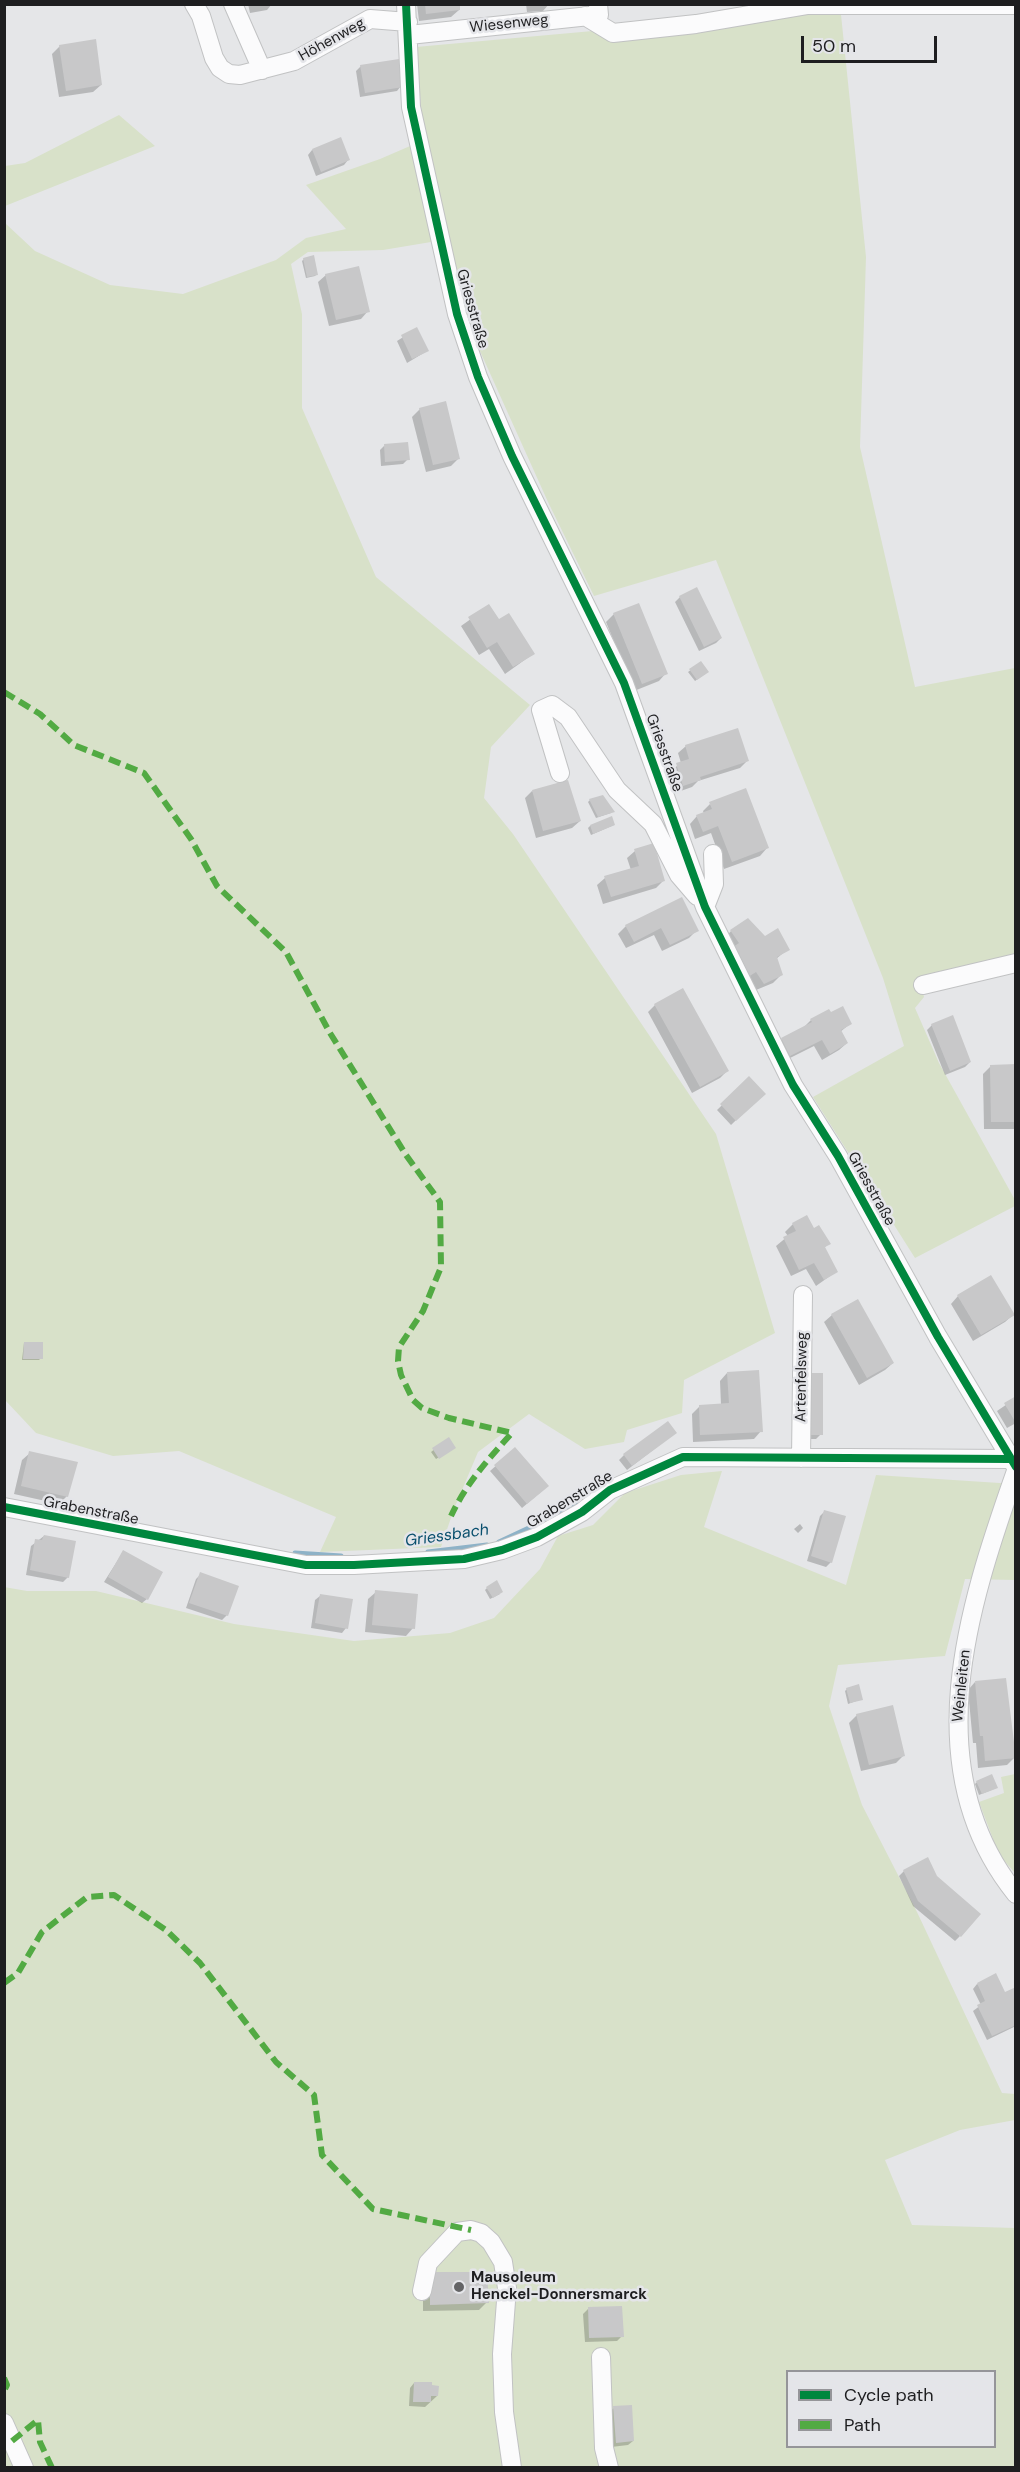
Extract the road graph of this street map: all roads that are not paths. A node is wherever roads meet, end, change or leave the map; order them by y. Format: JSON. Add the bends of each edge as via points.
{"nodes":[{"id":1,"x":194,"y":4,"type":"edge"},
{"id":2,"x":233,"y":4,"type":"edge"},
{"id":3,"x":1016,"y":5,"type":"edge"},
{"id":4,"x":591,"y":10,"type":"edge"},
{"id":5,"x":408,"y":20,"type":"edge"},
{"id":6,"x":262,"y":70,"type":"junction"},
{"id":7,"x":560,"y":773,"type":"dead end"},
{"id":8,"x":713,"y":854,"type":"dead end"},
{"id":9,"x":705,"y":907,"type":"junction"},
{"id":10,"x":1016,"y":963,"type":"edge"},
{"id":11,"x":923,"y":985,"type":"dead end"},
{"id":12,"x":803,"y":1295,"type":"dead end"},
{"id":13,"x":801,"y":1458,"type":"junction"},
{"id":14,"x":1013,"y":1466,"type":"edge"},
{"id":15,"x":4,"y":1507,"type":"edge"},
{"id":16,"x":1016,"y":1894,"type":"edge"},
{"id":17,"x":422,"y":2291,"type":"dead end"},
{"id":18,"x":601,"y":2357,"type":"dead end"},
{"id":19,"x":4,"y":2423,"type":"edge"},
{"id":20,"x":24,"y":2468,"type":"edge"},
{"id":21,"x":512,"y":2468,"type":"edge"},
{"id":22,"x":609,"y":2468,"type":"edge"}],
"edges":[{"from":1,"to":6,"type":"street","name":"Höhenweg","via":[[220,68],[240,75]]},
{"from":2,"to":6,"type":"street"},
{"from":3,"to":4,"type":"street","via":[[808,5],[613,33]]},
{"from":4,"to":5,"type":"street","name":"Wiesenweg"},
{"from":5,"to":6,"type":"street","name":"Höhenweg","via":[[370,19],[294,61]]},
{"from":5,"to":9,"type":"street","name":"Griesstraße","via":[[411,107],[457,314],[478,377],[512,456],[624,683]]},
{"from":7,"to":9,"type":"street","via":[[541,710],[552,705],[568,717],[617,790],[653,824],[679,875]]},
{"from":8,"to":9,"type":"street","via":[[714,884]]},
{"from":9,"to":14,"type":"street","name":"Griesstraße","via":[[793,1085],[838,1156]]},
{"from":10,"to":11,"type":"street"},
{"from":12,"to":13,"type":"street","name":"Artenfelsweg"},
{"from":13,"to":14,"type":"street","name":"Grabenstraße"},
{"from":13,"to":15,"type":"street","name":"Grabenstraße","via":[[683,1457],[610,1490],[582,1512],[537,1537],[502,1550],[464,1558],[354,1565],[306,1565]]},
{"from":14,"to":16,"type":"street","name":"Weinleiten","via":[[970,1620],[957,1721],[960,1768],[979,1836]]},
{"from":17,"to":21,"type":"street","via":[[428,2263],[458,2232],[481,2233],[503,2262],[507,2288],[502,2354],[504,2412]]},
{"from":18,"to":22,"type":"street","via":[[604,2448]]},
{"from":19,"to":20,"type":"street"}]}
